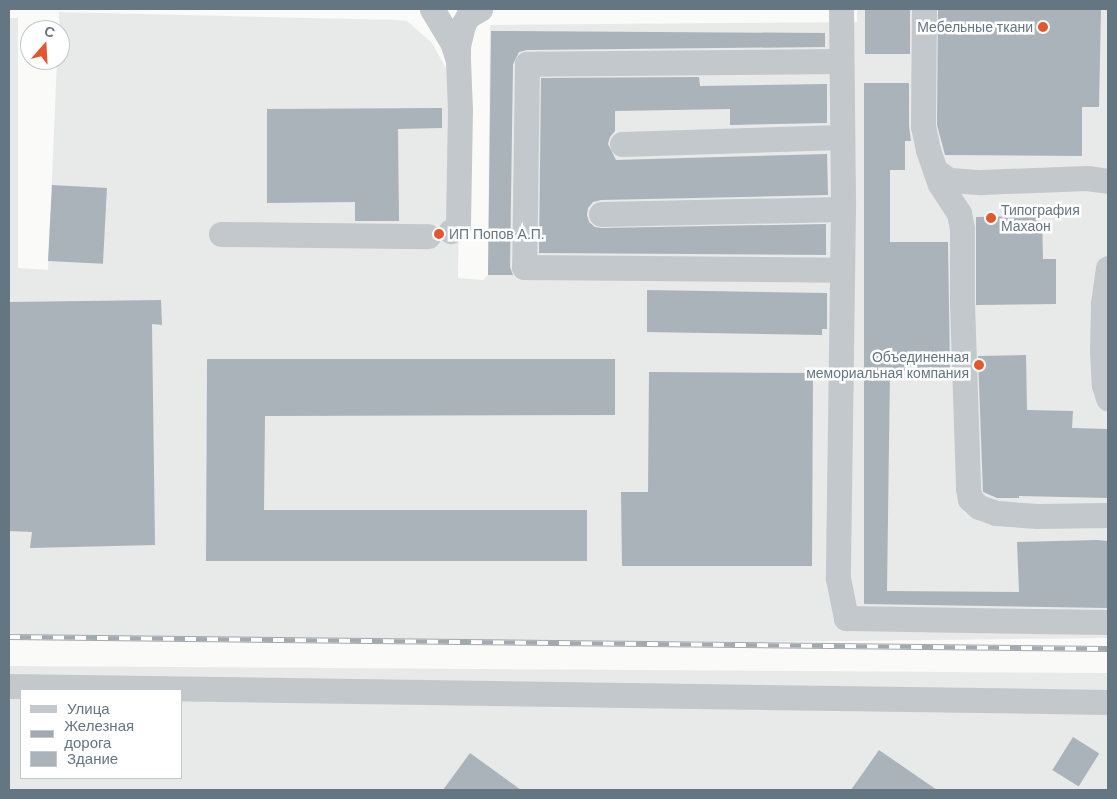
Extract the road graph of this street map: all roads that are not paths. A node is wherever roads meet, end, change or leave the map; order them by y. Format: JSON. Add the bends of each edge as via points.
{"nodes":[{"id":1,"x":432,"y":9,"type":"edge"},
{"id":2,"x":480,"y":9,"type":"edge"},
{"id":3,"x":841,"y":9,"type":"edge"},
{"id":4,"x":924,"y":9,"type":"edge"},
{"id":5,"x":458,"y":60,"type":"junction"},
{"id":6,"x":841,"y":61,"type":"junction"},
{"id":7,"x":842,"y":137,"type":"junction"},
{"id":8,"x":622,"y":144,"type":"dead end"},
{"id":9,"x":935,"y":170,"type":"junction"},
{"id":10,"x":1108,"y":181,"type":"edge"},
{"id":11,"x":843,"y":209,"type":"junction"},
{"id":12,"x":601,"y":214,"type":"dead end"},
{"id":13,"x":221,"y":234,"type":"dead end"},
{"id":14,"x":1108,"y":268,"type":"edge"},
{"id":15,"x":841,"y":270,"type":"junction"},
{"id":16,"x":1108,"y":398,"type":"edge"},
{"id":17,"x":1108,"y":515,"type":"edge"},
{"id":18,"x":1108,"y":622,"type":"edge"},
{"id":19,"x":9,"y":686,"type":"edge"},
{"id":20,"x":1108,"y":702,"type":"edge"}],
"edges":[{"from":1,"to":5,"type":"lane","via":[[452,42]]},
{"from":2,"to":5,"type":"lane","via":[[468,16],[463,25]]},
{"from":3,"to":6,"type":"lane"},
{"from":4,"to":9,"type":"lane","via":[[923,126]]},
{"from":5,"to":13,"type":"lane","via":[[458,228],[440,234]]},
{"from":6,"to":7,"type":"lane"},
{"from":6,"to":15,"type":"lane","via":[[527,64],[524,266]]},
{"from":7,"to":8,"type":"lane"},
{"from":7,"to":11,"type":"lane"},
{"from":9,"to":10,"type":"lane","via":[[949,180],[1087,178]]},
{"from":9,"to":17,"type":"lane","via":[[958,213],[962,228],[970,498],[979,507],[996,513]]},
{"from":11,"to":12,"type":"lane"},
{"from":11,"to":15,"type":"lane"},
{"from":14,"to":16,"type":"lane","via":[[1102,351]]},
{"from":15,"to":18,"type":"lane","via":[[838,578],[846,618]]},
{"from":19,"to":20,"type":"lane"}]}
